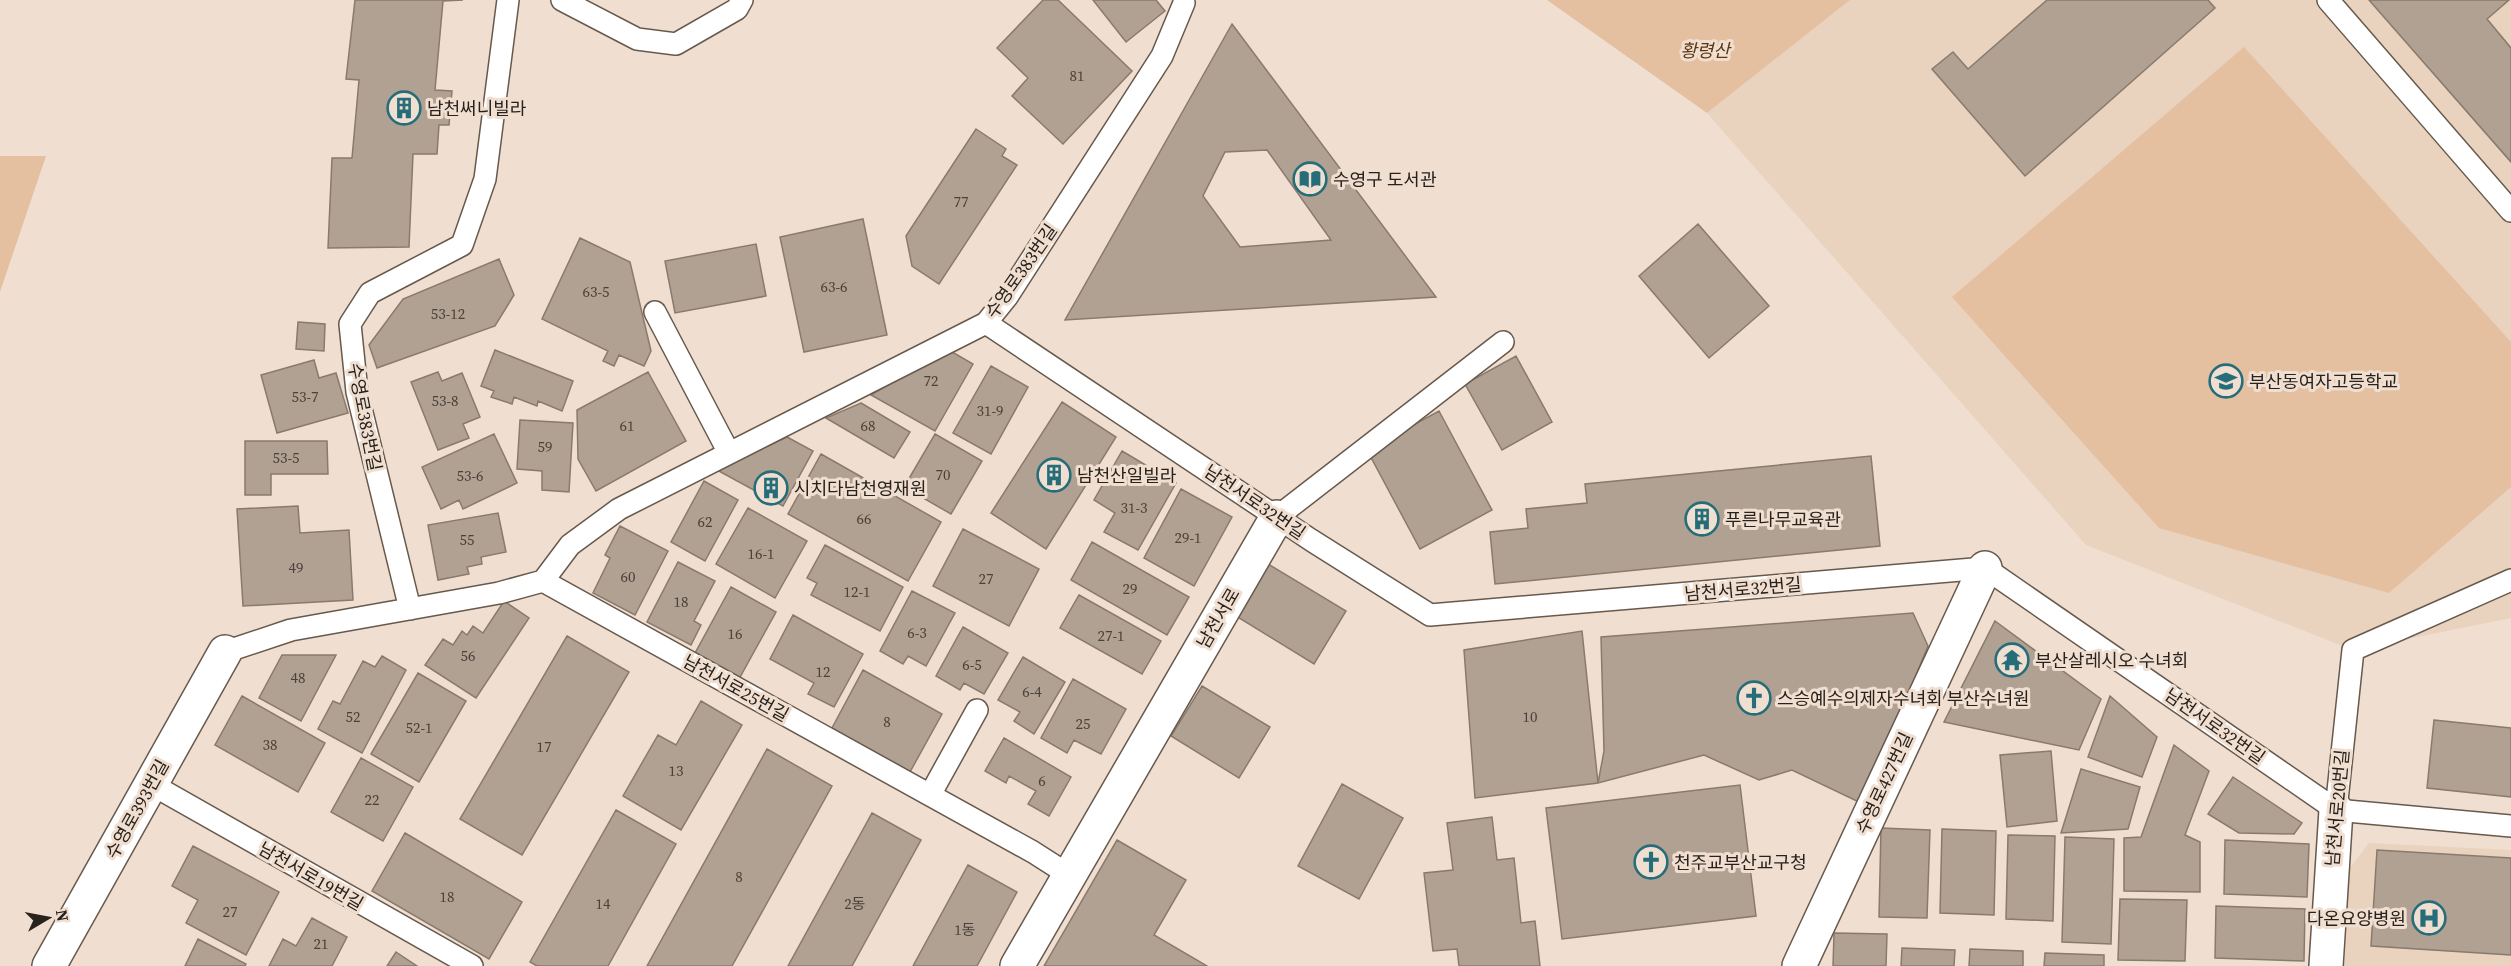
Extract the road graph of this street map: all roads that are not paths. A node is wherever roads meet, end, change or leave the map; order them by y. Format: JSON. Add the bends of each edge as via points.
{"nodes":[{"id":1,"x":508,"y":0,"type":"edge"},
{"id":2,"x":562,"y":0,"type":"edge"},
{"id":3,"x":742,"y":0,"type":"edge"},
{"id":4,"x":2328,"y":0,"type":"edge"},
{"id":5,"x":1184,"y":3,"type":"dead end"},
{"id":6,"x":2511,"y":211,"type":"edge"},
{"id":7,"x":656,"y":312,"type":"dead end"},
{"id":8,"x":986,"y":323,"type":"junction"},
{"id":9,"x":1503,"y":342,"type":"dead end"},
{"id":10,"x":729,"y":453,"type":"junction"},
{"id":11,"x":1277,"y":517,"type":"junction"},
{"id":12,"x":1985,"y":568,"type":"junction"},
{"id":13,"x":2511,"y":580,"type":"edge"},
{"id":14,"x":543,"y":581,"type":"junction"},
{"id":15,"x":410,"y":609,"type":"junction"},
{"id":16,"x":225,"y":652,"type":"joint"},
{"id":17,"x":977,"y":710,"type":"dead end"},
{"id":18,"x":151,"y":784,"type":"junction"},
{"id":19,"x":930,"y":795,"type":"junction"},
{"id":20,"x":2336,"y":810,"type":"junction"},
{"id":21,"x":2511,"y":826,"type":"edge"},
{"id":22,"x":1069,"y":875,"type":"junction"},
{"id":23,"x":49,"y":966,"type":"edge"},
{"id":24,"x":472,"y":966,"type":"edge"},
{"id":25,"x":1017,"y":966,"type":"edge"},
{"id":26,"x":1799,"y":966,"type":"edge"},
{"id":27,"x":2326,"y":966,"type":"edge"}],
"edges":[{"from":1,"to":15,"type":"lane","name":"수영로383번길","via":[[485,179],[462,245],[370,293],[350,324],[357,392]]},
{"from":2,"to":3,"type":"lane","via":[[637,39],[676,44],[737,9]]},
{"from":4,"to":6,"type":"lane"},
{"from":5,"to":8,"type":"lane","name":"수영로383번길","via":[[1162,56],[1007,297]]},
{"from":7,"to":10,"type":"lane"},
{"from":8,"to":10,"type":"lane","name":"수영로383번길"},
{"from":8,"to":11,"type":"lane","name":"남천서로32번길"},
{"from":9,"to":11,"type":"lane","name":"남천서로"},
{"from":10,"to":14,"type":"lane","name":"수영로383번길","via":[[619,509],[570,545]]},
{"from":11,"to":12,"type":"lane","name":"남천서로32번길","via":[[1430,615]]},
{"from":11,"to":22,"type":"street","name":"남천서로"},
{"from":12,"to":20,"type":"lane","name":"남천서로32번길"},
{"from":12,"to":26,"type":"street","name":"수영로427번길"},
{"from":13,"to":20,"type":"lane","name":"남천서로20번길","via":[[2353,650]]},
{"from":14,"to":15,"type":"lane"},
{"from":14,"to":19,"type":"lane","name":"남천서로25번길"},
{"from":15,"to":16,"type":"lane","via":[[291,630]]},
{"from":16,"to":18,"type":"street","name":"수영로393번길"},
{"from":17,"to":19,"type":"lane"},
{"from":18,"to":23,"type":"street","name":"수영로393번길"},
{"from":18,"to":24,"type":"lane","name":"남천서로19번길"},
{"from":19,"to":22,"type":"lane","name":"남천서로25번길"},
{"from":20,"to":21,"type":"lane","name":"남천서로32번길"},
{"from":20,"to":27,"type":"street","name":"남천서로20번길"},
{"from":22,"to":25,"type":"street","name":"남천서로"}]}
